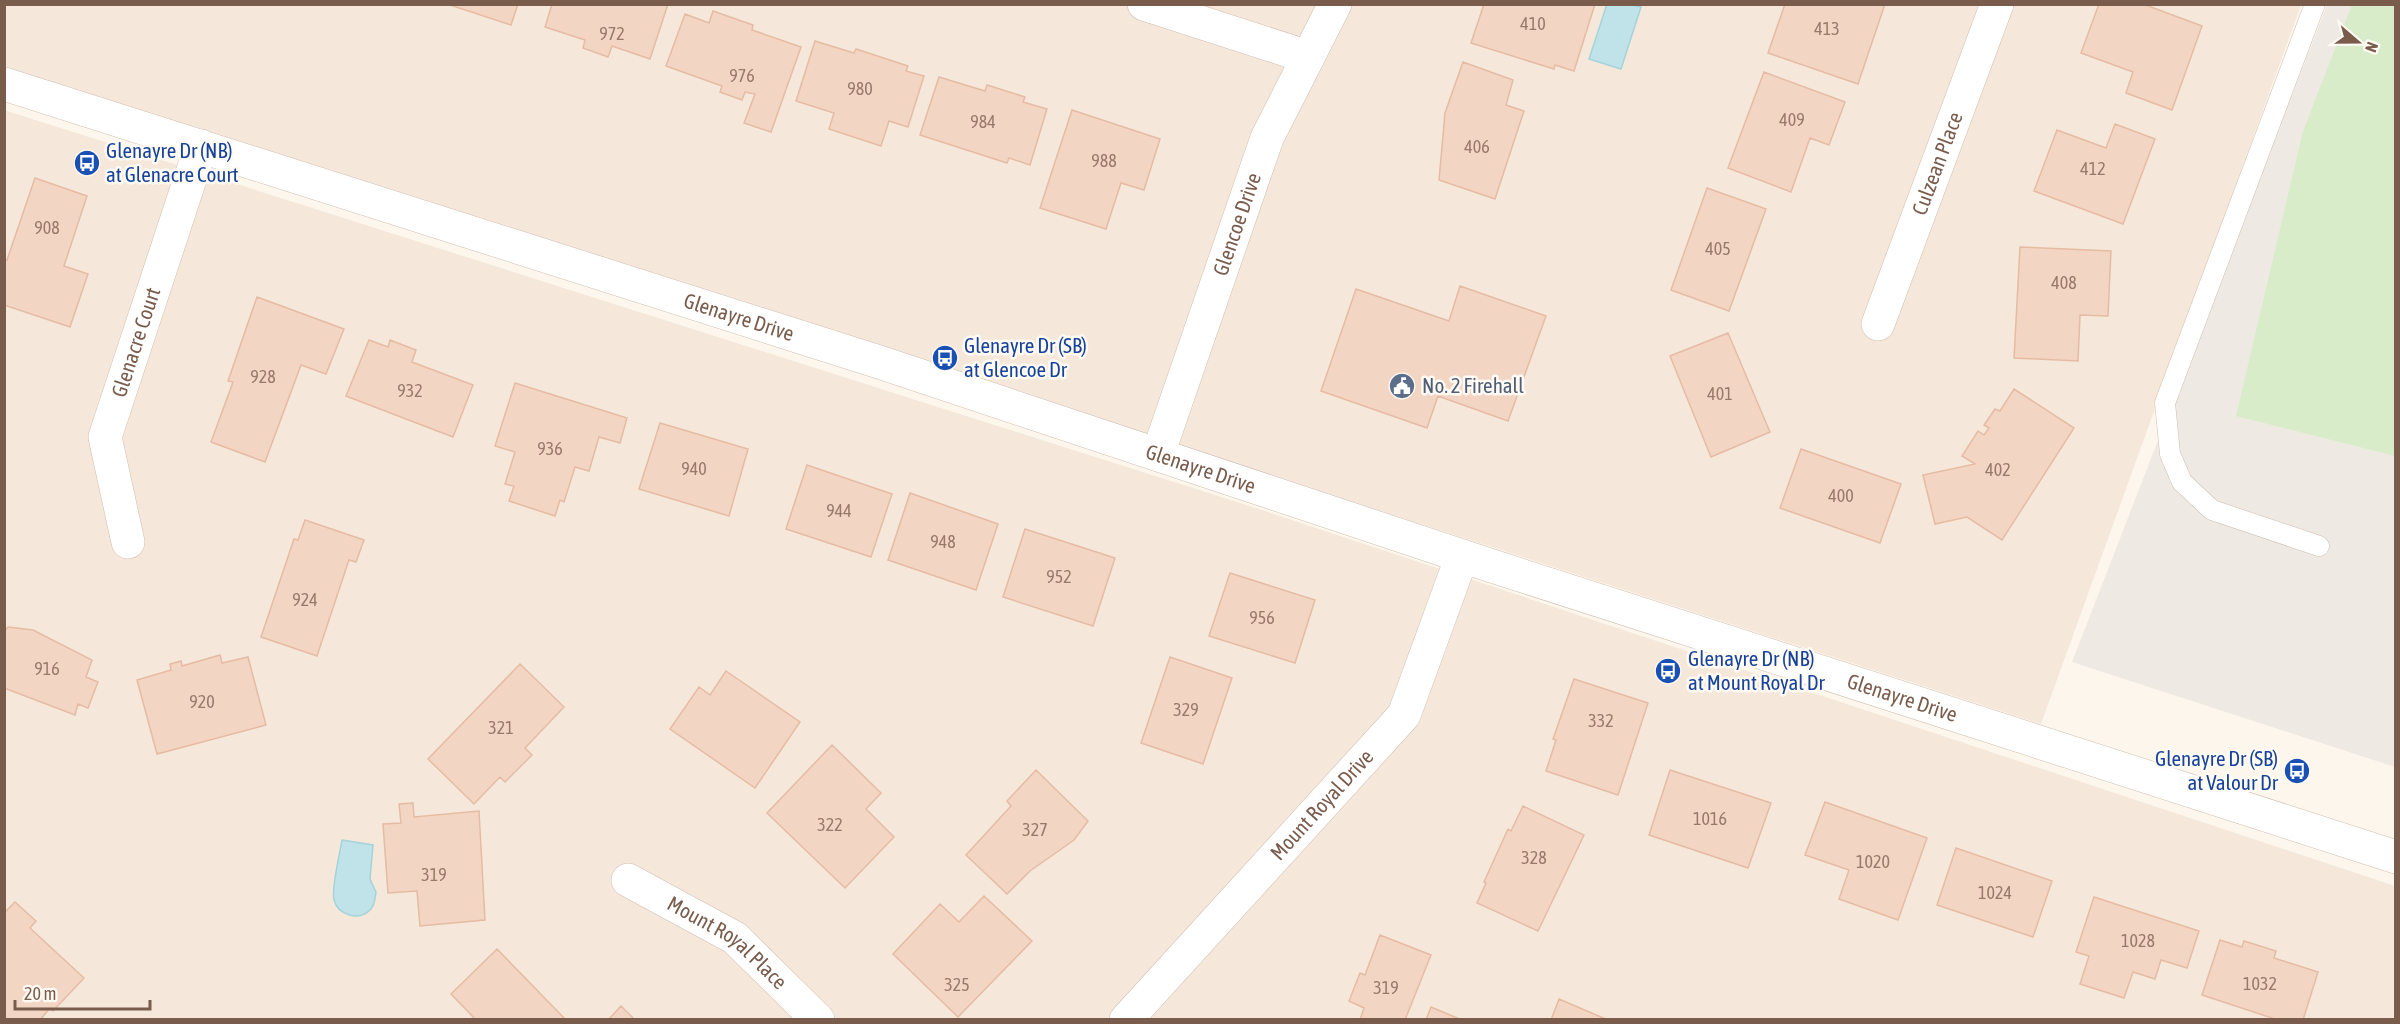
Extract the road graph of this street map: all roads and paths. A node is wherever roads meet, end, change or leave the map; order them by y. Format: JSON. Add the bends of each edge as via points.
{"nodes":[{"id":1,"x":1144,"y":4,"type":"edge"},
{"id":2,"x":1335,"y":4,"type":"edge"},
{"id":3,"x":1997,"y":4,"type":"edge"},
{"id":4,"x":2315,"y":4,"type":"edge"},
{"id":5,"x":1308,"y":57,"type":"junction"},
{"id":6,"x":4,"y":84,"type":"edge"},
{"id":7,"x":201,"y":146,"type":"junction"},
{"id":8,"x":1878,"y":324,"type":"dead end"},
{"id":9,"x":1158,"y":454,"type":"junction"},
{"id":10,"x":128,"y":542,"type":"dead end"},
{"id":11,"x":2319,"y":546,"type":"dead end"},
{"id":12,"x":1462,"y":556,"type":"junction"},
{"id":13,"x":2396,"y":857,"type":"edge"},
{"id":14,"x":628,"y":880,"type":"dead end"},
{"id":15,"x":818,"y":1020,"type":"edge"},
{"id":16,"x":1126,"y":1020,"type":"edge"}],
"edges":[{"from":1,"to":5,"type":"street"},
{"from":2,"to":5,"type":"street","name":"Glencoe Drive"},
{"from":3,"to":8,"type":"street","name":"Culzean Place"},
{"from":4,"to":11,"type":"lane","via":[[2165,403],[2170,454],[2182,482],[2212,510]]},
{"from":5,"to":9,"type":"street","name":"Glencoe Drive","via":[[1267,138]]},
{"from":6,"to":7,"type":"street","name":"Glenayre Drive"},
{"from":7,"to":9,"type":"street","name":"Glenayre Drive"},
{"from":7,"to":10,"type":"street","name":"Glenacre Court","via":[[105,437]]},
{"from":9,"to":12,"type":"street","name":"Glenayre Drive"},
{"from":12,"to":13,"type":"street","name":"Glenayre Drive"},
{"from":12,"to":16,"type":"street","name":"Mount Royal Drive","via":[[1404,715]]},
{"from":14,"to":15,"type":"street","name":"Mount Royal Place","via":[[735,938]]}]}
